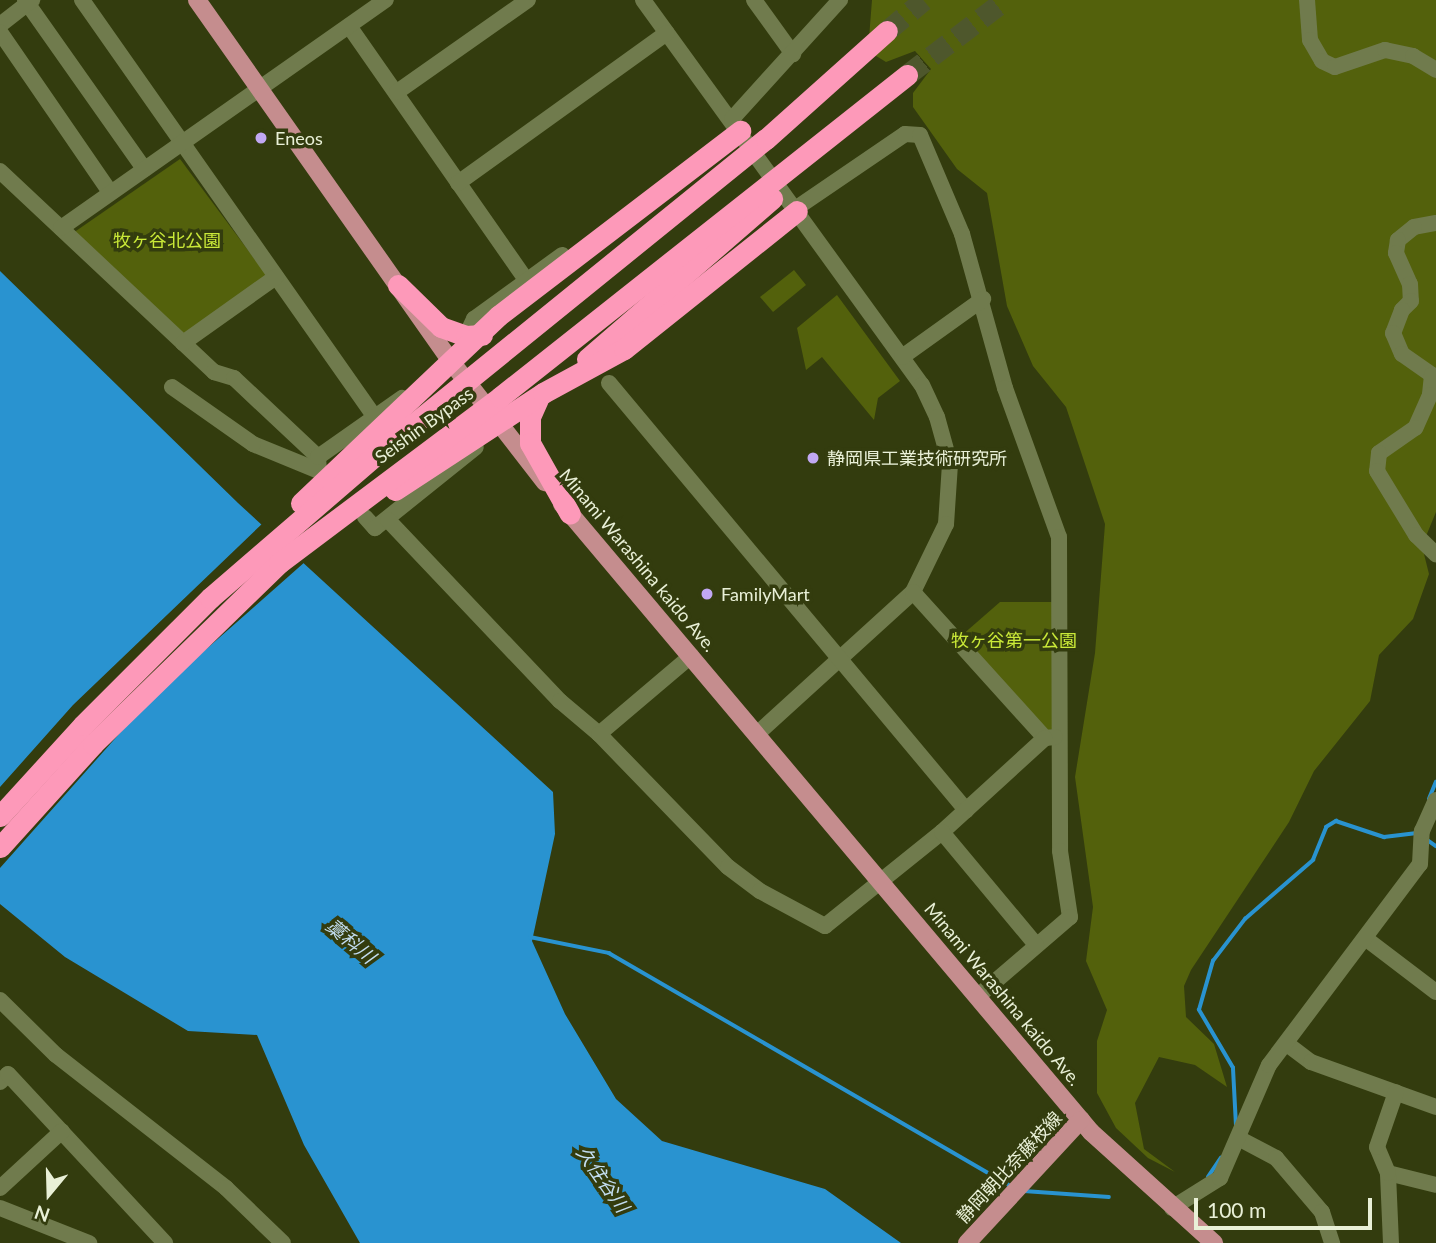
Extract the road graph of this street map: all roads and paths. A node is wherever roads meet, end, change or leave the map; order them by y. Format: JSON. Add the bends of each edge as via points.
{"nodes":[{"id":1,"x":82,"y":0,"type":"edge"},
{"id":2,"x":197,"y":0,"type":"edge"},
{"id":3,"x":386,"y":0,"type":"edge"},
{"id":4,"x":528,"y":0,"type":"edge"},
{"id":5,"x":643,"y":0,"type":"edge"},
{"id":6,"x":754,"y":0,"type":"edge"},
{"id":7,"x":840,"y":0,"type":"edge"},
{"id":8,"x":1307,"y":0,"type":"edge"},
{"id":9,"x":28,"y":1,"type":"edge"},
{"id":10,"x":0,"y":25,"type":"edge"},
{"id":11,"x":349,"y":26,"type":"junction"},
{"id":12,"x":887,"y":31,"type":"tunnel mouth"},
{"id":13,"x":0,"y":32,"type":"edge"},
{"id":14,"x":667,"y":33,"type":"junction"},
{"id":15,"x":793,"y":54,"type":"junction"},
{"id":16,"x":852,"y":64,"type":"junction"},
{"id":17,"x":1436,"y":70,"type":"edge"},
{"id":18,"x":907,"y":75,"type":"tunnel mouth"},
{"id":19,"x":258,"y":89,"type":"junction"},
{"id":20,"x":397,"y":92,"type":"junction"},
{"id":21,"x":878,"y":99,"type":"junction"},
{"id":22,"x":736,"y":125,"type":"junction"},
{"id":23,"x":181,"y":143,"type":"junction"},
{"id":24,"x":692,"y":166,"type":"junction"},
{"id":25,"x":144,"y":169,"type":"junction"},
{"id":26,"x":0,"y":171,"type":"edge"},
{"id":27,"x":458,"y":183,"type":"junction"},
{"id":28,"x":110,"y":192,"type":"junction"},
{"id":29,"x":664,"y":196,"type":"junction"},
{"id":30,"x":796,"y":210,"type":"junction"},
{"id":31,"x":1436,"y":223,"type":"edge"},
{"id":32,"x":61,"y":228,"type":"junction"},
{"id":33,"x":276,"y":277,"type":"junction"},
{"id":34,"x":526,"y":280,"type":"junction"},
{"id":35,"x":398,"y":285,"type":"junction"},
{"id":36,"x":983,"y":299,"type":"junction"},
{"id":37,"x":495,"y":332,"type":"junction"},
{"id":38,"x":466,"y":336,"type":"junction"},
{"id":39,"x":184,"y":343,"type":"junction"},
{"id":40,"x":902,"y":357,"type":"junction"},
{"id":41,"x":453,"y":365,"type":"junction"},
{"id":42,"x":608,"y":383,"type":"dead end"},
{"id":43,"x":173,"y":387,"type":"dead end"},
{"id":44,"x":538,"y":399,"type":"junction"},
{"id":45,"x":374,"y":416,"type":"junction"},
{"id":46,"x":500,"y":429,"type":"junction"},
{"id":47,"x":318,"y":457,"type":"junction"},
{"id":48,"x":570,"y":514,"type":"junction"},
{"id":49,"x":365,"y":517,"type":"dead end"},
{"id":50,"x":388,"y":520,"type":"junction"},
{"id":51,"x":1436,"y":554,"type":"edge"},
{"id":52,"x":913,"y":592,"type":"junction"},
{"id":53,"x":210,"y":598,"type":"junction"},
{"id":54,"x":221,"y":618,"type":"junction"},
{"id":55,"x":691,"y":656,"type":"junction"},
{"id":56,"x":838,"y":658,"type":"junction"},
{"id":57,"x":599,"y":734,"type":"junction"},
{"id":58,"x":757,"y":734,"type":"junction"},
{"id":59,"x":1061,"y":737,"type":"junction"},
{"id":60,"x":1045,"y":738,"type":"junction"},
{"id":61,"x":29,"y":783,"type":"junction"},
{"id":62,"x":1436,"y":800,"type":"edge"},
{"id":63,"x":41,"y":802,"type":"junction"},
{"id":64,"x":966,"y":810,"type":"junction"},
{"id":65,"x":0,"y":811,"type":"edge"},
{"id":66,"x":0,"y":816,"type":"edge"},
{"id":67,"x":942,"y":832,"type":"junction"},
{"id":68,"x":0,"y":847,"type":"edge"},
{"id":69,"x":0,"y":856,"type":"edge"},
{"id":70,"x":1428,"y":865,"type":"edge"},
{"id":71,"x":882,"y":883,"type":"junction"},
{"id":72,"x":1365,"y":938,"type":"junction"},
{"id":73,"x":1036,"y":945,"type":"junction"},
{"id":74,"x":1436,"y":992,"type":"edge"},
{"id":75,"x":978,"y":996,"type":"junction"},
{"id":76,"x":0,"y":1000,"type":"edge"},
{"id":77,"x":0,"y":1015,"type":"edge"},
{"id":78,"x":1287,"y":1044,"type":"junction"},
{"id":79,"x":56,"y":1055,"type":"junction"},
{"id":80,"x":0,"y":1082,"type":"edge"},
{"id":81,"x":1396,"y":1092,"type":"junction"},
{"id":82,"x":1436,"y":1107,"type":"edge"},
{"id":83,"x":1081,"y":1120,"type":"junction"},
{"id":84,"x":62,"y":1131,"type":"junction"},
{"id":85,"x":1240,"y":1139,"type":"junction"},
{"id":86,"x":1388,"y":1173,"type":"junction"},
{"id":87,"x":1436,"y":1185,"type":"edge"},
{"id":88,"x":0,"y":1188,"type":"edge"},
{"id":89,"x":0,"y":1208,"type":"edge"},
{"id":90,"x":1172,"y":1208,"type":"junction"},
{"id":91,"x":973,"y":1236,"type":"edge"},
{"id":92,"x":89,"y":1243,"type":"edge"},
{"id":93,"x":165,"y":1243,"type":"edge"},
{"id":94,"x":283,"y":1243,"type":"edge"},
{"id":95,"x":1214,"y":1243,"type":"edge"},
{"id":96,"x":1332,"y":1243,"type":"edge"},
{"id":97,"x":1391,"y":1243,"type":"edge"}],
"edges":[{"from":1,"to":23,"type":"street"},
{"from":2,"to":19,"type":"main road","name":"Minami Warashina kaido Ave."},
{"from":3,"to":11,"type":"street"},
{"from":4,"to":20,"type":"street"},
{"from":5,"to":14,"type":"street"},
{"from":6,"to":15,"type":"street"},
{"from":7,"to":15,"type":"street"},
{"from":8,"to":17,"type":"street","via":[[1310,40],[1322,61],[1335,67],[1385,50],[1413,56]]},
{"from":9,"to":10,"type":"street"},
{"from":9,"to":25,"type":"street"},
{"from":11,"to":19,"type":"street"},
{"from":11,"to":20,"type":"street"},
{"from":12,"to":16,"type":"highway","name":"Seishin Bypass"},
{"from":13,"to":28,"type":"street"},
{"from":14,"to":22,"type":"street"},
{"from":14,"to":27,"type":"street"},
{"from":15,"to":22,"type":"street"},
{"from":16,"to":29,"type":"highway"},
{"from":16,"to":53,"type":"highway","name":"Seishin Bypass","via":[[384,448]]},
{"from":18,"to":21,"type":"highway","name":"Seishin Bypass"},
{"from":19,"to":23,"type":"street"},
{"from":19,"to":35,"type":"main road","name":"Minami Warashina kaido Ave."},
{"from":20,"to":27,"type":"street"},
{"from":21,"to":44,"type":"highway","via":[[704,262]]},
{"from":21,"to":54,"type":"highway","name":"Seishin Bypass","via":[[500,397],[317,532]]},
{"from":22,"to":24,"type":"highway"},
{"from":22,"to":30,"type":"street"},
{"from":23,"to":25,"type":"street"},
{"from":23,"to":33,"type":"street"},
{"from":24,"to":29,"type":"highway"},
{"from":24,"to":34,"type":"street","via":[[672,171]]},
{"from":25,"to":28,"type":"street"},
{"from":26,"to":32,"type":"street"},
{"from":27,"to":34,"type":"street"},
{"from":28,"to":32,"type":"street"},
{"from":29,"to":37,"type":"highway"},
{"from":29,"to":53,"type":"highway","via":[[463,347]]},
{"from":30,"to":36,"type":"street","via":[[905,134],[915,132],[942,182]]},
{"from":30,"to":40,"type":"street"},
{"from":30,"to":54,"type":"highway","via":[[735,264],[624,349],[543,393],[372,505]]},
{"from":31,"to":51,"type":"street","via":[[1414,227],[1398,240],[1396,253],[1410,284],[1411,301],[1393,333],[1402,354],[1432,374],[1430,395],[1415,428],[1379,453],[1377,471],[1416,535]]},
{"from":32,"to":39,"type":"street"},
{"from":33,"to":39,"type":"street"},
{"from":33,"to":45,"type":"street"},
{"from":34,"to":38,"type":"street","via":[[474,319]]},
{"from":35,"to":38,"type":"highway","via":[[441,327]]},
{"from":35,"to":41,"type":"main road","name":"Minami Warashina kaido Ave."},
{"from":36,"to":40,"type":"street"},
{"from":36,"to":59,"type":"street","via":[[1005,388],[1059,537]]},
{"from":37,"to":38,"type":"highway"},
{"from":37,"to":41,"type":"highway"},
{"from":39,"to":47,"type":"street","via":[[214,372],[233,378]]},
{"from":40,"to":52,"type":"street","via":[[937,416],[951,483],[946,524]]},
{"from":41,"to":45,"type":"street"},
{"from":41,"to":46,"type":"main road","name":"Minami Warashina kaido Ave."},
{"from":42,"to":56,"type":"street"},
{"from":43,"to":47,"type":"street","via":[[270,453],[319,471]]},
{"from":44,"to":46,"type":"highway"},
{"from":44,"to":48,"type":"highway","via":[[530,417],[530,443]]},
{"from":45,"to":47,"type":"street"},
{"from":46,"to":48,"type":"main road","name":"Minami Warashina kaido Ave."},
{"from":46,"to":50,"type":"street"},
{"from":48,"to":55,"type":"main road","name":"Minami Warashina kaido Ave."},
{"from":49,"to":50,"type":"street","via":[[375,528]]},
{"from":50,"to":57,"type":"street","via":[[560,701]]},
{"from":52,"to":56,"type":"street"},
{"from":52,"to":60,"type":"street"},
{"from":53,"to":61,"type":"highway","name":"Seishin Bypass"},
{"from":54,"to":63,"type":"highway","name":"Seishin Bypass"},
{"from":55,"to":57,"type":"street"},
{"from":55,"to":58,"type":"main road","name":"Minami Warashina kaido Ave."},
{"from":56,"to":58,"type":"street"},
{"from":56,"to":64,"type":"street"},
{"from":57,"to":71,"type":"street","via":[[728,867],[787,907],[828,926]]},
{"from":58,"to":71,"type":"main road","name":"Minami Warashina kaido Ave."},
{"from":59,"to":60,"type":"street"},
{"from":59,"to":73,"type":"street","via":[[1060,851],[1070,917]]},
{"from":60,"to":64,"type":"street"},
{"from":61,"to":65,"type":"highway"},
{"from":61,"to":66,"type":"highway","name":"Seishin Bypass"},
{"from":62,"to":70,"type":"street","via":[[1422,831]]},
{"from":63,"to":68,"type":"highway","name":"Seishin Bypass"},
{"from":63,"to":69,"type":"highway"},
{"from":64,"to":67,"type":"street"},
{"from":67,"to":71,"type":"street"},
{"from":67,"to":73,"type":"street"},
{"from":70,"to":72,"type":"street"},
{"from":71,"to":75,"type":"main road","name":"Minami Warashina kaido Ave."},
{"from":72,"to":74,"type":"street"},
{"from":72,"to":78,"type":"street"},
{"from":73,"to":75,"type":"street"},
{"from":75,"to":83,"type":"main road","name":"Minami Warashina kaido Ave."},
{"from":76,"to":79,"type":"street"},
{"from":77,"to":79,"type":"street"},
{"from":78,"to":81,"type":"street","via":[[1311,1062]]},
{"from":78,"to":85,"type":"street","via":[[1269,1065]]},
{"from":79,"to":94,"type":"street","via":[[226,1188]]},
{"from":80,"to":84,"type":"street","via":[[8,1074]]},
{"from":81,"to":82,"type":"street"},
{"from":81,"to":86,"type":"street","via":[[1377,1147]]},
{"from":83,"to":90,"type":"main road","name":"Minami Warashina kaido Ave."},
{"from":83,"to":91,"type":"main road","name":"静岡朝比奈藤枝線"},
{"from":84,"to":88,"type":"street"},
{"from":84,"to":93,"type":"street"},
{"from":85,"to":90,"type":"street","via":[[1220,1178]]},
{"from":85,"to":96,"type":"street","via":[[1276,1158],[1322,1212]]},
{"from":86,"to":87,"type":"street"},
{"from":86,"to":97,"type":"street"},
{"from":89,"to":92,"type":"street"},
{"from":90,"to":95,"type":"main road","name":"Minami Warashina kaido Ave."}]}
